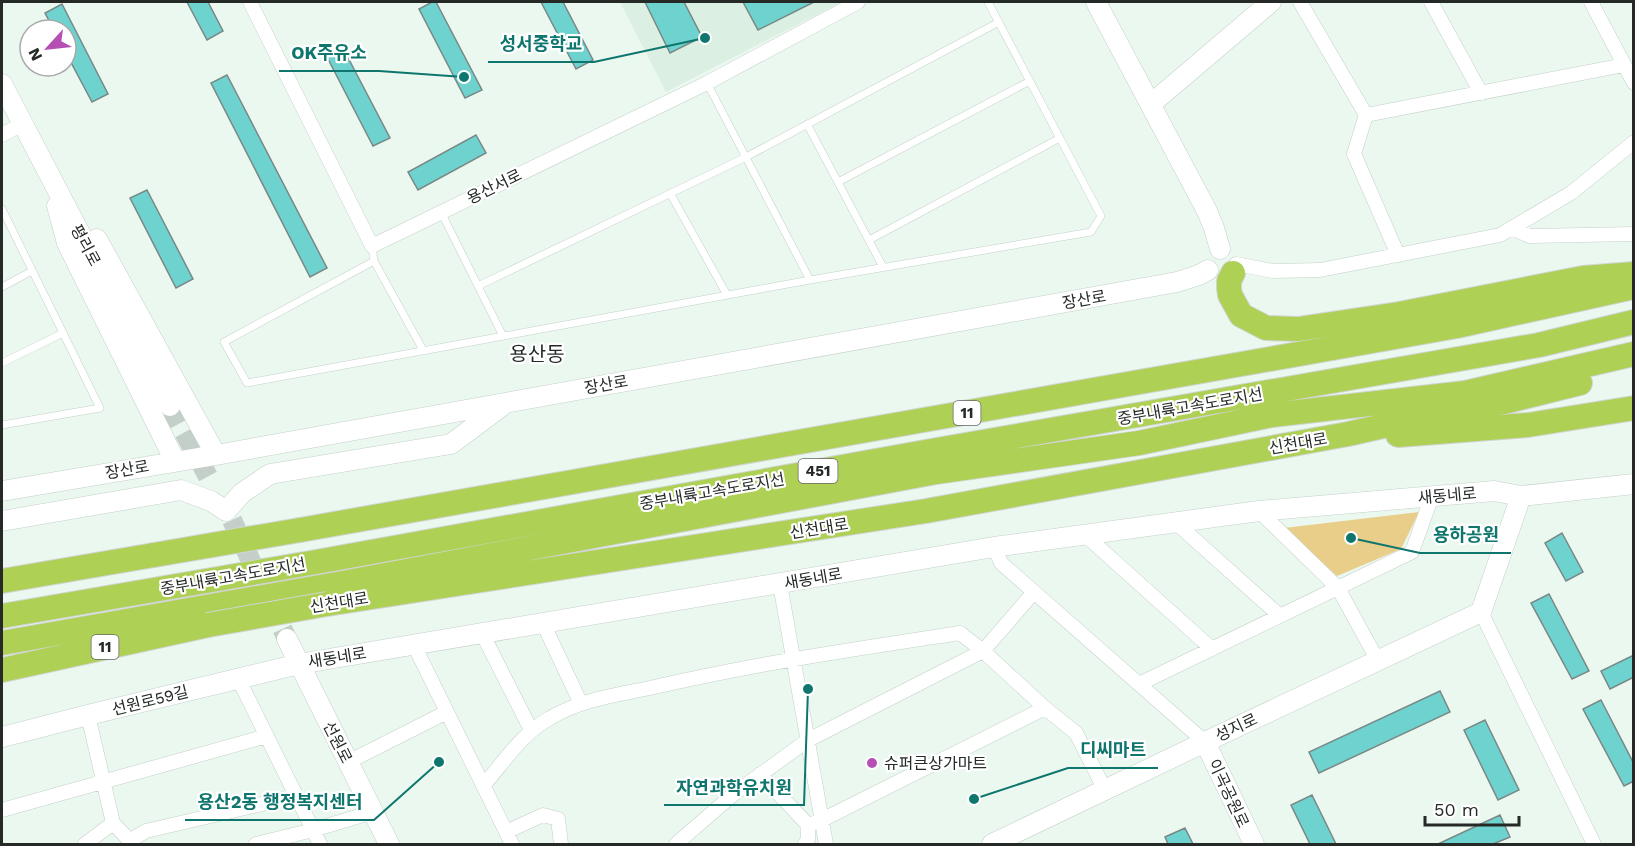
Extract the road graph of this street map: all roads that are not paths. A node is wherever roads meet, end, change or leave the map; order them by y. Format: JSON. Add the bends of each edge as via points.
{"nodes":[{"id":1,"x":250,"y":2,"type":"edge"},
{"id":2,"x":858,"y":2,"type":"edge"},
{"id":3,"x":988,"y":2,"type":"edge"},
{"id":4,"x":1096,"y":2,"type":"edge"},
{"id":5,"x":1271,"y":2,"type":"edge"},
{"id":6,"x":1300,"y":2,"type":"edge"},
{"id":7,"x":1431,"y":2,"type":"edge"},
{"id":8,"x":1591,"y":2,"type":"edge"},
{"id":9,"x":999,"y":22,"type":"junction"},
{"id":10,"x":1624,"y":65,"type":"junction"},
{"id":11,"x":1030,"y":81,"type":"junction"},
{"id":12,"x":707,"y":83,"type":"junction"},
{"id":13,"x":1634,"y":83,"type":"edge"},
{"id":14,"x":2,"y":84,"type":"edge"},
{"id":15,"x":1481,"y":93,"type":"junction"},
{"id":16,"x":1151,"y":104,"type":"junction"},
{"id":17,"x":1366,"y":115,"type":"junction"},
{"id":18,"x":22,"y":124,"type":"junction"},
{"id":19,"x":807,"y":124,"type":"junction"},
{"id":20,"x":2,"y":135,"type":"edge"},
{"id":21,"x":1060,"y":138,"type":"junction"},
{"id":22,"x":1634,"y":142,"type":"edge"},
{"id":23,"x":746,"y":157,"type":"junction"},
{"id":24,"x":51,"y":180,"type":"junction"},
{"id":25,"x":838,"y":182,"type":"junction"},
{"id":26,"x":670,"y":193,"type":"junction"},
{"id":27,"x":441,"y":212,"type":"junction"},
{"id":28,"x":3,"y":215,"type":"edge"},
{"id":29,"x":1511,"y":228,"type":"junction"},
{"id":30,"x":1634,"y":234,"type":"edge"},
{"id":31,"x":869,"y":240,"type":"junction"},
{"id":32,"x":372,"y":246,"type":"junction"},
{"id":33,"x":1220,"y":249,"type":"junction"},
{"id":34,"x":1398,"y":255,"type":"junction"},
{"id":35,"x":374,"y":261,"type":"junction"},
{"id":36,"x":883,"y":267,"type":"junction"},
{"id":37,"x":1234,"y":268,"type":"junction"},
{"id":38,"x":1208,"y":270,"type":"junction"},
{"id":39,"x":32,"y":271,"type":"junction"},
{"id":40,"x":1634,"y":274,"type":"edge"},
{"id":41,"x":810,"y":280,"type":"junction"},
{"id":42,"x":478,"y":286,"type":"junction"},
{"id":43,"x":2,"y":287,"type":"edge"},
{"id":44,"x":1634,"y":287,"type":"edge"},
{"id":45,"x":728,"y":295,"type":"junction"},
{"id":46,"x":1634,"y":322,"type":"edge"},
{"id":47,"x":63,"y":333,"type":"junction"},
{"id":48,"x":503,"y":336,"type":"junction"},
{"id":49,"x":423,"y":350,"type":"junction"},
{"id":50,"x":1634,"y":354,"type":"edge"},
{"id":51,"x":2,"y":363,"type":"edge"},
{"id":52,"x":1634,"y":370,"type":"edge"},
{"id":53,"x":507,"y":402,"type":"junction"},
{"id":54,"x":170,"y":406,"type":"tunnel mouth"},
{"id":55,"x":1634,"y":408,"type":"edge"},
{"id":56,"x":2,"y":424,"type":"edge"},
{"id":57,"x":1348,"y":434,"type":"junction"},
{"id":58,"x":216,"y":455,"type":"junction"},
{"id":59,"x":175,"y":461,"type":"junction"},
{"id":60,"x":211,"y":483,"type":"tunnel mouth"},
{"id":61,"x":1634,"y":484,"type":"edge"},
{"id":62,"x":2,"y":491,"type":"edge"},
{"id":63,"x":1432,"y":496,"type":"junction"},
{"id":64,"x":1521,"y":496,"type":"junction"},
{"id":65,"x":1259,"y":511,"type":"junction"},
{"id":66,"x":229,"y":516,"type":"junction"},
{"id":67,"x":2,"y":521,"type":"edge"},
{"id":68,"x":1175,"y":522,"type":"junction"},
{"id":69,"x":1084,"y":534,"type":"junction"},
{"id":70,"x":994,"y":547,"type":"junction"},
{"id":71,"x":2,"y":581,"type":"edge"},
{"id":72,"x":780,"y":584,"type":"junction"},
{"id":73,"x":1338,"y":588,"type":"junction"},
{"id":74,"x":1034,"y":592,"type":"junction"},
{"id":75,"x":1481,"y":612,"type":"junction"},
{"id":76,"x":2,"y":616,"type":"edge"},
{"id":77,"x":1280,"y":616,"type":"junction"},
{"id":78,"x":543,"y":623,"type":"junction"},
{"id":79,"x":482,"y":633,"type":"junction"},
{"id":80,"x":287,"y":639,"type":"tunnel mouth"},
{"id":81,"x":2,"y":643,"type":"edge"},
{"id":82,"x":414,"y":645,"type":"junction"},
{"id":83,"x":1212,"y":649,"type":"junction"},
{"id":84,"x":983,"y":651,"type":"junction"},
{"id":85,"x":793,"y":659,"type":"junction"},
{"id":86,"x":1378,"y":661,"type":"junction"},
{"id":87,"x":299,"y":664,"type":"junction"},
{"id":88,"x":2,"y":670,"type":"edge"},
{"id":89,"x":238,"y":678,"type":"junction"},
{"id":90,"x":1139,"y":684,"type":"junction"},
{"id":91,"x":581,"y":704,"type":"junction"},
{"id":92,"x":1045,"y":708,"type":"junction"},
{"id":93,"x":447,"y":712,"type":"junction"},
{"id":94,"x":88,"y":715,"type":"junction"},
{"id":95,"x":531,"y":730,"type":"junction"},
{"id":96,"x":267,"y":736,"type":"junction"},
{"id":97,"x":2,"y":737,"type":"edge"},
{"id":98,"x":808,"y":740,"type":"junction"},
{"id":99,"x":1205,"y":742,"type":"junction"},
{"id":100,"x":348,"y":762,"type":"junction"},
{"id":101,"x":760,"y":774,"type":"junction"},
{"id":102,"x":104,"y":781,"type":"junction"},
{"id":103,"x":483,"y":786,"type":"junction"},
{"id":104,"x":1106,"y":790,"type":"junction"},
{"id":105,"x":296,"y":796,"type":"junction"},
{"id":106,"x":2,"y":810,"type":"edge"},
{"id":107,"x":373,"y":813,"type":"junction"},
{"id":108,"x":815,"y":822,"type":"junction"},
{"id":109,"x":113,"y":823,"type":"junction"},
{"id":110,"x":313,"y":830,"type":"junction"},
{"id":111,"x":506,"y":832,"type":"junction"},
{"id":112,"x":131,"y":843,"type":"edge"},
{"id":113,"x":85,"y":844,"type":"edge"},
{"id":114,"x":255,"y":844,"type":"edge"},
{"id":115,"x":320,"y":844,"type":"edge"},
{"id":116,"x":389,"y":844,"type":"edge"},
{"id":117,"x":513,"y":844,"type":"edge"},
{"id":118,"x":561,"y":844,"type":"edge"},
{"id":119,"x":676,"y":844,"type":"edge"},
{"id":120,"x":805,"y":844,"type":"edge"},
{"id":121,"x":826,"y":844,"type":"edge"},
{"id":122,"x":992,"y":844,"type":"edge"},
{"id":123,"x":1254,"y":844,"type":"edge"},
{"id":124,"x":1594,"y":844,"type":"edge"}],
"edges":[{"from":1,"to":32,"type":"street"},
{"from":2,"to":12,"type":"street","name":"용산서로"},
{"from":3,"to":9,"type":"lane"},
{"from":4,"to":16,"type":"street"},
{"from":5,"to":16,"type":"street"},
{"from":6,"to":17,"type":"street"},
{"from":7,"to":15,"type":"street"},
{"from":8,"to":10,"type":"street"},
{"from":9,"to":11,"type":"lane"},
{"from":9,"to":19,"type":"lane"},
{"from":10,"to":13,"type":"street"},
{"from":10,"to":15,"type":"street"},
{"from":11,"to":21,"type":"lane"},
{"from":11,"to":25,"type":"lane"},
{"from":12,"to":23,"type":"lane"},
{"from":12,"to":27,"type":"street","name":"용산서로"},
{"from":14,"to":18,"type":"street","name":"평리로"},
{"from":15,"to":17,"type":"street"},
{"from":16,"to":33,"type":"street","via":[[1208,211]]},
{"from":17,"to":34,"type":"street","via":[[1354,154]]},
{"from":18,"to":20,"type":"street"},
{"from":18,"to":24,"type":"street","name":"평리로"},
{"from":19,"to":23,"type":"lane"},
{"from":19,"to":25,"type":"lane"},
{"from":21,"to":31,"type":"lane"},
{"from":21,"to":36,"type":"lane","via":[[1101,216],[1091,232]]},
{"from":22,"to":29,"type":"street","via":[[1572,193]]},
{"from":23,"to":26,"type":"lane"},
{"from":23,"to":41,"type":"lane"},
{"from":24,"to":54,"type":"street","name":"평리로"},
{"from":24,"to":58,"type":"street","via":[[92,228]]},
{"from":24,"to":59,"type":"street","via":[[67,243]]},
{"from":25,"to":31,"type":"lane"},
{"from":26,"to":42,"type":"lane"},
{"from":26,"to":45,"type":"lane"},
{"from":27,"to":32,"type":"street","name":"용산서로"},
{"from":27,"to":42,"type":"lane"},
{"from":28,"to":39,"type":"lane"},
{"from":29,"to":30,"type":"street","via":[[1530,236]]},
{"from":29,"to":34,"type":"street","via":[[1500,235]]},
{"from":31,"to":36,"type":"lane"},
{"from":32,"to":35,"type":"lane"},
{"from":33,"to":37,"type":"street","via":[[1233,254]]},
{"from":33,"to":38,"type":"street","via":[[1208,256]]},
{"from":34,"to":37,"type":"street","via":[[1320,270]]},
{"from":35,"to":49,"type":"lane"},
{"from":35,"to":49,"type":"lane","via":[[224,342],[247,383]]},
{"from":36,"to":41,"type":"lane"},
{"from":37,"to":38,"type":"street","via":[[1229,277],[1219,279]]},
{"from":37,"to":40,"type":"highway","via":[[1229,281],[1230,295],[1241,315],[1266,328],[1298,329],[1399,315],[1583,278]]},
{"from":38,"to":53,"type":"street","name":"장산로","via":[[1177,282]]},
{"from":39,"to":43,"type":"lane"},
{"from":39,"to":47,"type":"lane"},
{"from":41,"to":45,"type":"lane"},
{"from":42,"to":48,"type":"lane"},
{"from":44,"to":71,"type":"highway","number":"11","bridge":true,"via":[[1457,326]]},
{"from":45,"to":48,"type":"lane"},
{"from":46,"to":76,"type":"highway","name":"중부내륙고속도로지선","number":"451","via":[[1539,345]]},
{"from":47,"to":51,"type":"lane"},
{"from":47,"to":56,"type":"lane","via":[[100,408]]},
{"from":48,"to":49,"type":"lane"},
{"from":50,"to":81,"type":"highway","name":"중부내륙고속도로지선","number":"451","via":[[1465,393],[1272,415],[1139,443],[936,472]]},
{"from":52,"to":57,"type":"highway","name":"신천대로","number":"11"},
{"from":53,"to":58,"type":"street","name":"장산로"},
{"from":53,"to":66,"type":"street","via":[[451,444],[270,474],[242,493]]},
{"from":55,"to":57,"type":"highway","via":[[1528,425],[1393,435]]},
{"from":57,"to":88,"type":"highway","name":"신천대로","number":"11","bridge":true,"via":[[926,511],[327,604],[208,625]]},
{"from":58,"to":59,"type":"street","name":"장산로"},
{"from":59,"to":62,"type":"street","name":"장산로"},
{"from":60,"to":66,"type":"street"},
{"from":61,"to":64,"type":"street","name":"새동네로"},
{"from":63,"to":64,"type":"street","name":"새동네로","via":[[1494,491]]},
{"from":63,"to":65,"type":"street","name":"새동네로"},
{"from":63,"to":73,"type":"street","via":[[1412,552]]},
{"from":64,"to":75,"type":"street"},
{"from":65,"to":68,"type":"street","name":"새동네로"},
{"from":65,"to":73,"type":"street"},
{"from":66,"to":67,"type":"street","via":[[211,501],[181,490]]},
{"from":68,"to":69,"type":"street","name":"새동네로"},
{"from":68,"to":77,"type":"street"},
{"from":69,"to":70,"type":"street","name":"새동네로"},
{"from":69,"to":83,"type":"street"},
{"from":70,"to":72,"type":"street","name":"새동네로"},
{"from":70,"to":74,"type":"street","via":[[1001,563]]},
{"from":72,"to":78,"type":"street","name":"새동네로"},
{"from":72,"to":85,"type":"street"},
{"from":73,"to":77,"type":"street"},
{"from":73,"to":86,"type":"street"},
{"from":74,"to":84,"type":"street"},
{"from":74,"to":90,"type":"street"},
{"from":75,"to":86,"type":"street","name":"성지로"},
{"from":75,"to":124,"type":"street"},
{"from":77,"to":83,"type":"street"},
{"from":78,"to":79,"type":"street","name":"새동네로"},
{"from":78,"to":91,"type":"street"},
{"from":79,"to":82,"type":"street","name":"새동네로"},
{"from":79,"to":95,"type":"street"},
{"from":80,"to":87,"type":"street","name":"선원로"},
{"from":82,"to":87,"type":"street","name":"새동네로"},
{"from":82,"to":93,"type":"street"},
{"from":83,"to":90,"type":"street"},
{"from":84,"to":85,"type":"street","via":[[960,633]]},
{"from":84,"to":92,"type":"street"},
{"from":84,"to":98,"type":"street"},
{"from":85,"to":91,"type":"street"},
{"from":85,"to":98,"type":"street"},
{"from":86,"to":99,"type":"street","name":"성지로"},
{"from":87,"to":89,"type":"street","name":"선원로59길"},
{"from":87,"to":100,"type":"street","name":"선원로"},
{"from":89,"to":94,"type":"street","name":"선원로59길"},
{"from":89,"to":96,"type":"street"},
{"from":90,"to":99,"type":"street"},
{"from":91,"to":95,"type":"street"},
{"from":92,"to":104,"type":"street","via":[[1076,733]]},
{"from":92,"to":108,"type":"street"},
{"from":93,"to":100,"type":"street"},
{"from":93,"to":103,"type":"street"},
{"from":94,"to":97,"type":"street","name":"선원로59길"},
{"from":94,"to":102,"type":"street"},
{"from":95,"to":103,"type":"street"},
{"from":96,"to":102,"type":"street"},
{"from":96,"to":105,"type":"street"},
{"from":98,"to":101,"type":"street"},
{"from":98,"to":108,"type":"street"},
{"from":99,"to":104,"type":"street","name":"성지로"},
{"from":99,"to":123,"type":"street","name":"이곡공원로"},
{"from":100,"to":107,"type":"street","name":"선원로"},
{"from":101,"to":108,"type":"street"},
{"from":101,"to":119,"type":"street"},
{"from":102,"to":106,"type":"street"},
{"from":102,"to":109,"type":"street"},
{"from":103,"to":111,"type":"street"},
{"from":104,"to":122,"type":"street","name":"성지로"},
{"from":105,"to":110,"type":"street"},
{"from":105,"to":112,"type":"street","via":[[146,831]]},
{"from":107,"to":110,"type":"street"},
{"from":107,"to":116,"type":"street","name":"선원로"},
{"from":108,"to":120,"type":"street"},
{"from":108,"to":121,"type":"street"},
{"from":109,"to":112,"type":"street"},
{"from":109,"to":113,"type":"street"},
{"from":110,"to":114,"type":"street"},
{"from":110,"to":115,"type":"street"},
{"from":111,"to":117,"type":"street"},
{"from":111,"to":118,"type":"street","via":[[543,815],[558,819]]}]}
